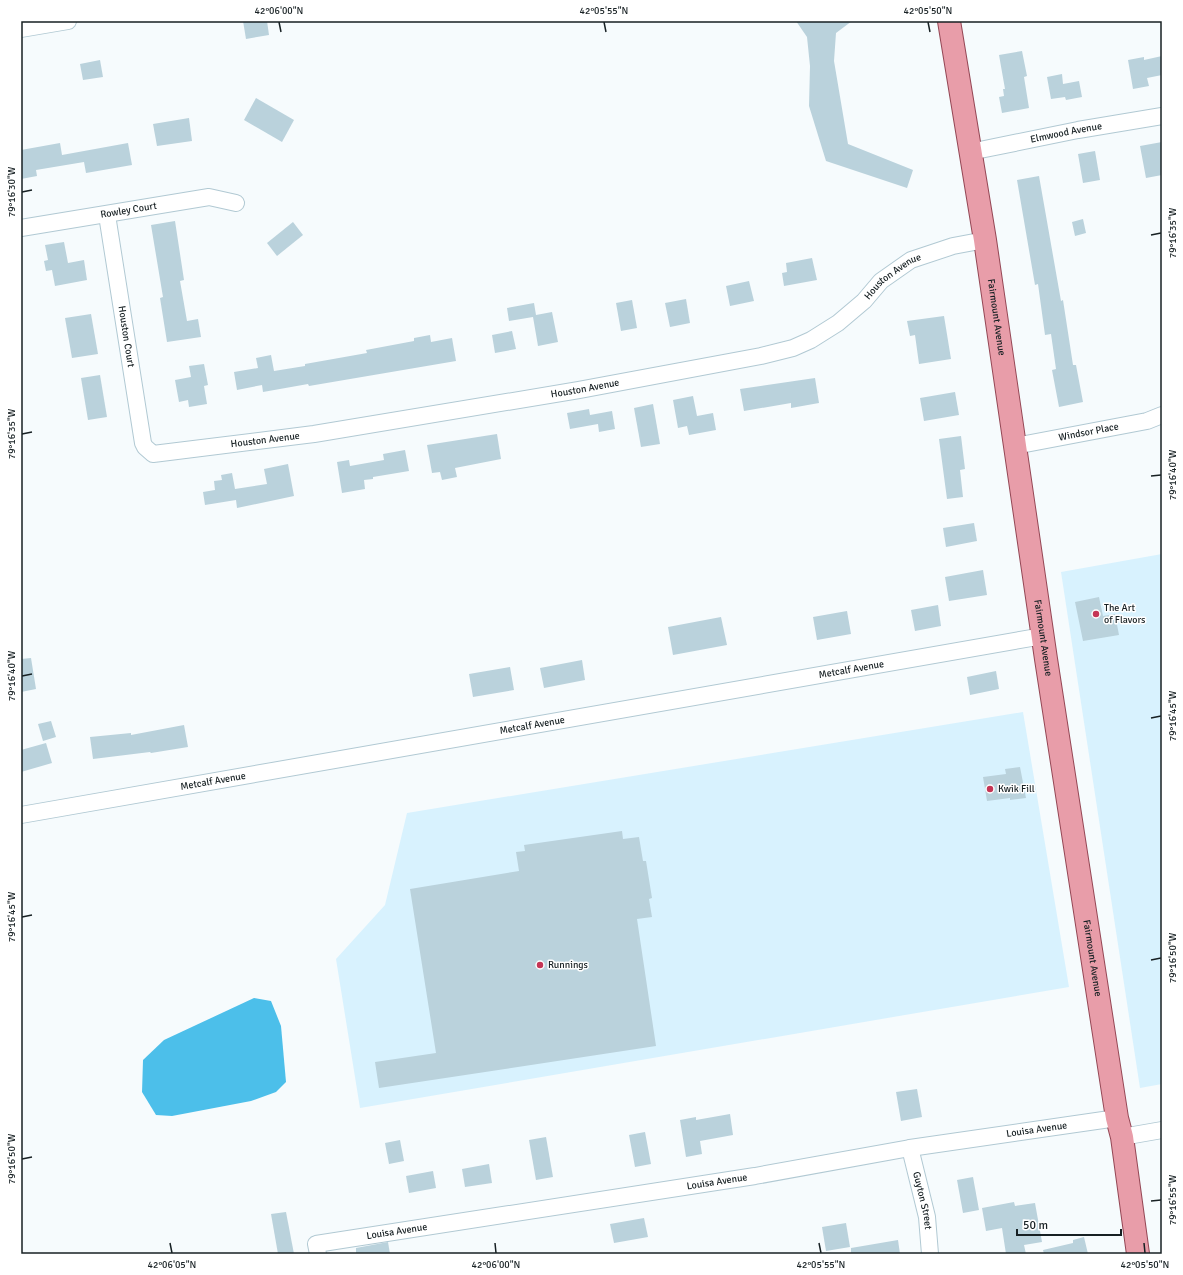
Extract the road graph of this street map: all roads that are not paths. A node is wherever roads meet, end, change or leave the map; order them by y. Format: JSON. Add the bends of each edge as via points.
{"nodes":[{"id":1,"x":68,"y":21,"type":"edge"},
{"id":2,"x":949,"y":21,"type":"edge"},
{"id":3,"x":21,"y":29,"type":"edge"},
{"id":4,"x":1162,"y":116,"type":"edge"},
{"id":5,"x":970,"y":152,"type":"junction"},
{"id":6,"x":236,"y":203,"type":"dead end"},
{"id":7,"x":108,"y":215,"type":"junction"},
{"id":8,"x":21,"y":228,"type":"edge"},
{"id":9,"x":985,"y":240,"type":"junction"},
{"id":10,"x":1162,"y":415,"type":"edge"},
{"id":11,"x":1015,"y":446,"type":"junction"},
{"id":12,"x":153,"y":454,"type":"joint"},
{"id":13,"x":1043,"y":636,"type":"junction"},
{"id":14,"x":21,"y":815,"type":"edge"},
{"id":15,"x":1120,"y":1127,"type":"junction"},
{"id":16,"x":1162,"y":1130,"type":"edge"},
{"id":17,"x":910,"y":1148,"type":"junction"},
{"id":18,"x":317,"y":1249,"type":"edge"},
{"id":19,"x":930,"y":1254,"type":"edge"},
{"id":20,"x":1138,"y":1254,"type":"edge"}],
"edges":[{"from":1,"to":3,"type":"street"},
{"from":2,"to":5,"type":"main road","name":"Fairmount Avenue"},
{"from":4,"to":5,"type":"street","name":"Elmwood Avenue"},
{"from":5,"to":9,"type":"main road","name":"Fairmount Avenue"},
{"from":6,"to":7,"type":"street","name":"Rowley Court","via":[[209,197]]},
{"from":7,"to":8,"type":"street","name":"Rowley Court"},
{"from":7,"to":12,"type":"street","name":"Houston Court","via":[[143,443]]},
{"from":9,"to":11,"type":"main road","name":"Fairmount Avenue"},
{"from":9,"to":12,"type":"street","name":"Houston Avenue","via":[[953,246],[911,260],[881,281],[864,301],[838,323],[793,348],[579,390],[314,434]]},
{"from":10,"to":11,"type":"street","name":"Windsor Place","via":[[1147,421]]},
{"from":11,"to":13,"type":"main road","name":"Fairmount Avenue"},
{"from":13,"to":14,"type":"street","name":"Metcalf Avenue"},
{"from":13,"to":15,"type":"main road","name":"Fairmount Avenue"},
{"from":15,"to":16,"type":"street","name":"Louisa Avenue"},
{"from":15,"to":17,"type":"street","name":"Louisa Avenue"},
{"from":15,"to":20,"type":"main road","name":"Fairmount Avenue"},
{"from":17,"to":18,"type":"street","name":"Louisa Avenue"},
{"from":17,"to":19,"type":"street","name":"Guyton Street","via":[[927,1217]]}]}
